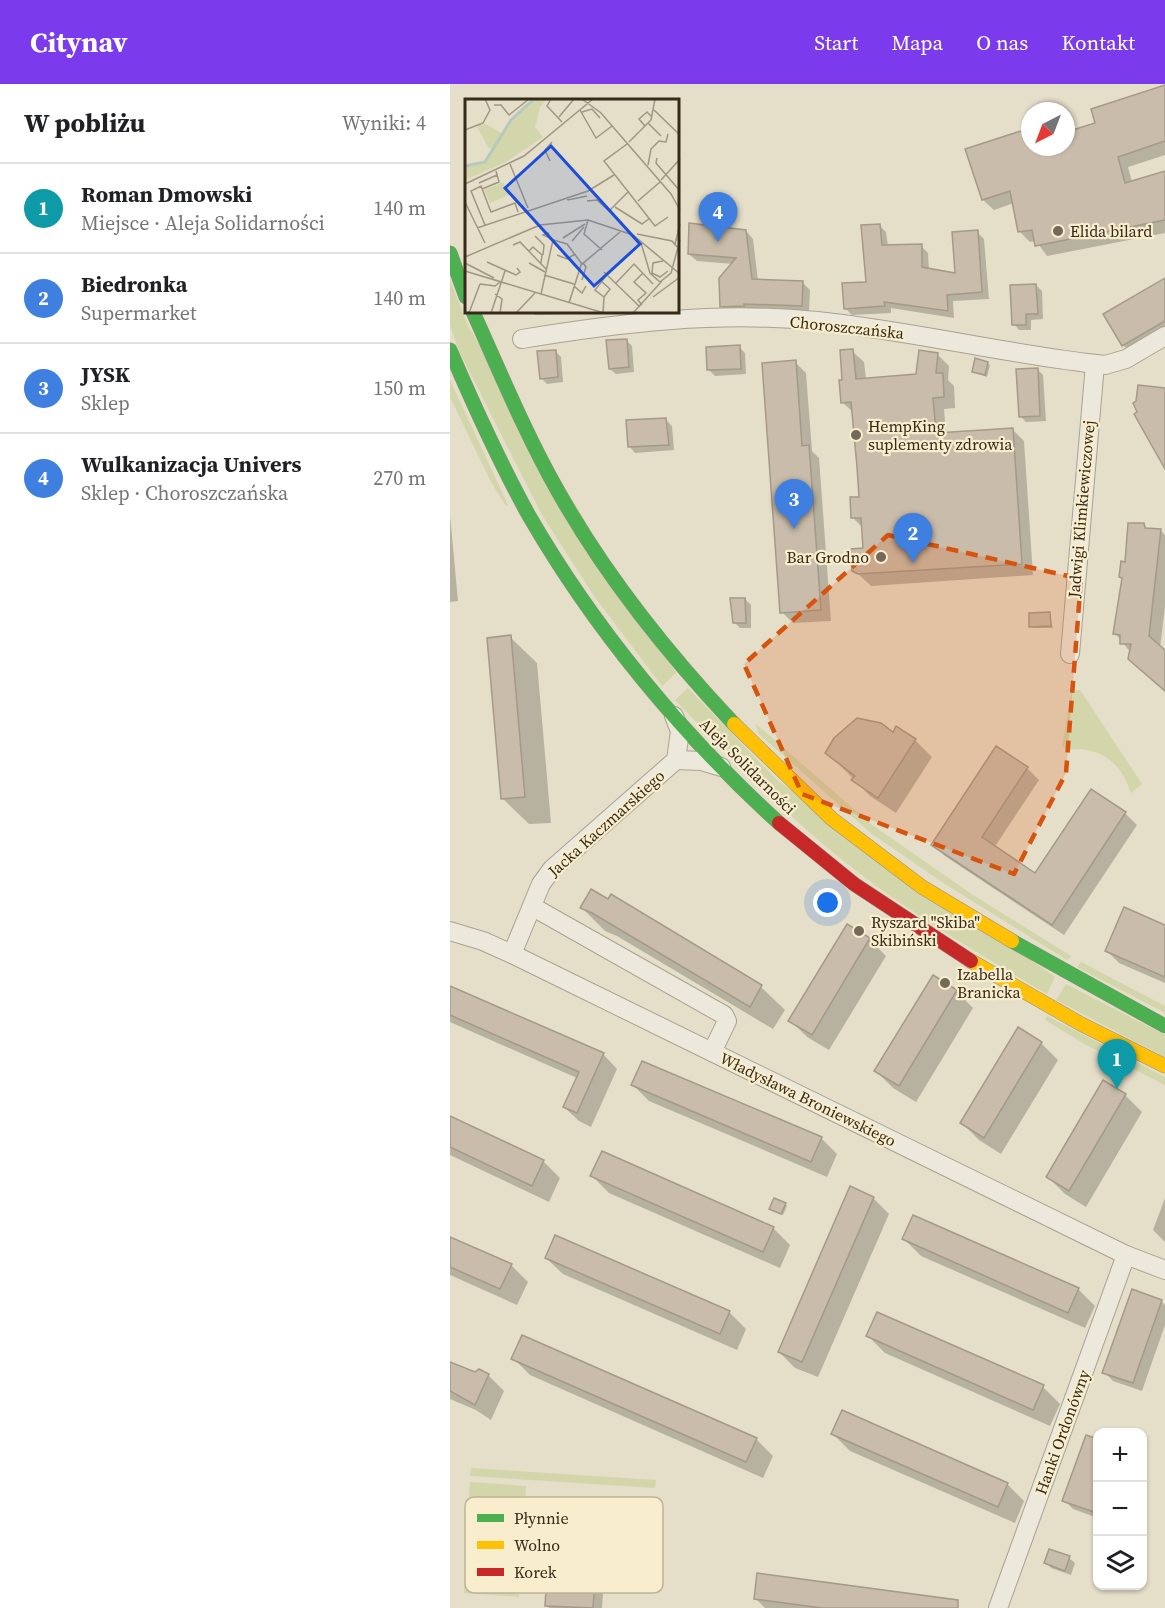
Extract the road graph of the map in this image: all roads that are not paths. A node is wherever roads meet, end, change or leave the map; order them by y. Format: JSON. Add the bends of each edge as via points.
{"nodes":[{"id":1,"x":450,"y":253,"type":"edge"},
{"id":2,"x":465,"y":294,"type":"edge"},
{"id":3,"x":473,"y":314,"type":"edge"},
{"id":4,"x":1165,"y":336,"type":"edge"},
{"id":5,"x":522,"y":339,"type":"dead end"},
{"id":6,"x":450,"y":350,"type":"edge"},
{"id":7,"x":1095,"y":364,"type":"junction"},
{"id":8,"x":1070,"y":654,"type":"dead end"},
{"id":9,"x":670,"y":710,"type":"junction"},
{"id":10,"x":676,"y":760,"type":"junction"},
{"id":11,"x":728,"y":772,"type":"junction"},
{"id":12,"x":533,"y":907,"type":"junction"},
{"id":13,"x":450,"y":931,"type":"edge"},
{"id":14,"x":512,"y":954,"type":"junction"},
{"id":15,"x":1165,"y":1026,"type":"edge"},
{"id":16,"x":712,"y":1052,"type":"junction"},
{"id":17,"x":1165,"y":1066,"type":"edge"},
{"id":18,"x":1126,"y":1256,"type":"junction"},
{"id":19,"x":1165,"y":1270,"type":"edge"},
{"id":20,"x":998,"y":1608,"type":"edge"}],
"edges":[{"from":1,"to":2,"type":"main road"},
{"from":3,"to":15,"type":"main road","name":"Aleja Solidarności","via":[[559,493],[608,569],[692,678],[735,724],[832,819],[922,887]]},
{"from":4,"to":7,"type":"street","name":"Choroszczańska","via":[[1118,363]]},
{"from":5,"to":7,"type":"street","name":"Choroszczańska","via":[[610,325],[667,321],[815,321]]},
{"from":6,"to":9,"type":"main road","name":"Aleja Solidarności","via":[[476,413],[541,535],[588,605]]},
{"from":7,"to":8,"type":"street","name":"Jadwigi Klimkiewiczowej"},
{"from":9,"to":10,"type":"street","name":"Jacka Kaczmarskiego","via":[[680,731]]},
{"from":9,"to":11,"type":"main road","name":"Aleja Solidarności"},
{"from":10,"to":11,"type":"street","name":"Jacka Kaczmarskiego","via":[[715,764]]},
{"from":10,"to":12,"type":"street","name":"Jacka Kaczmarskiego","via":[[552,869]]},
{"from":11,"to":17,"type":"main road","name":"Aleja Solidarności","via":[[776,819],[891,910],[1047,1006]]},
{"from":12,"to":14,"type":"street","name":"Jacka Kaczmarskiego"},
{"from":12,"to":16,"type":"street","via":[[724,1015],[728,1021]]},
{"from":13,"to":14,"type":"street","name":"Władysława Broniewskiego"},
{"from":14,"to":16,"type":"street","name":"Władysława Broniewskiego"},
{"from":16,"to":18,"type":"street","name":"Władysława Broniewskiego"},
{"from":18,"to":19,"type":"street","name":"Władysława Broniewskiego"},
{"from":18,"to":20,"type":"street","name":"Hanki Ordonówny"}]}
